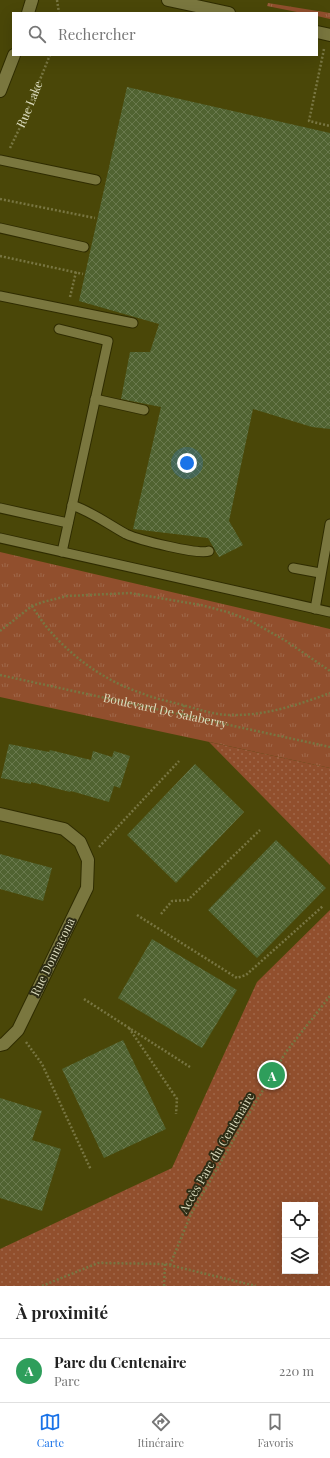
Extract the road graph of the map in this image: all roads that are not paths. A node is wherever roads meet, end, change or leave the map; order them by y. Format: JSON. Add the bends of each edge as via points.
{"nodes":[{"id":1,"x":32,"y":0,"type":"edge"},
{"id":2,"x":168,"y":0,"type":"edge"},
{"id":3,"x":28,"y":12,"type":"edge"},
{"id":4,"x":224,"y":12,"type":"edge"},
{"id":5,"x":318,"y":32,"type":"edge"},
{"id":6,"x":330,"y":35,"type":"edge"},
{"id":7,"x":14,"y":56,"type":"edge"},
{"id":8,"x":0,"y":91,"type":"edge"},
{"id":9,"x":0,"y":160,"type":"edge"},
{"id":10,"x":96,"y":180,"type":"dead end"},
{"id":11,"x":0,"y":228,"type":"edge"},
{"id":12,"x":84,"y":247,"type":"dead end"},
{"id":13,"x":0,"y":296,"type":"edge"},
{"id":14,"x":133,"y":323,"type":"dead end"},
{"id":15,"x":59,"y":329,"type":"dead end"},
{"id":16,"x":95,"y":399,"type":"junction"},
{"id":17,"x":144,"y":410,"type":"dead end"},
{"id":18,"x":72,"y":506,"type":"junction"},
{"id":19,"x":0,"y":508,"type":"edge"},
{"id":20,"x":68,"y":523,"type":"junction"},
{"id":21,"x":330,"y":524,"type":"edge"},
{"id":22,"x":0,"y":538,"type":"edge"},
{"id":23,"x":209,"y":550,"type":"dead end"},
{"id":24,"x":62,"y":552,"type":"junction"},
{"id":25,"x":293,"y":568,"type":"dead end"},
{"id":26,"x":320,"y":573,"type":"junction"},
{"id":27,"x":315,"y":609,"type":"junction"},
{"id":28,"x":330,"y":612,"type":"edge"},
{"id":29,"x":0,"y":814,"type":"edge"},
{"id":30,"x":0,"y":1045,"type":"edge"}],
"edges":[{"from":1,"to":3,"type":"street"},
{"from":2,"to":4,"type":"street"},
{"from":5,"to":6,"type":"street"},
{"from":7,"to":8,"type":"street"},
{"from":9,"to":10,"type":"lane"},
{"from":11,"to":12,"type":"lane"},
{"from":13,"to":14,"type":"lane"},
{"from":15,"to":16,"type":"lane","via":[[108,341]]},
{"from":16,"to":17,"type":"lane"},
{"from":16,"to":18,"type":"lane"},
{"from":18,"to":20,"type":"lane"},
{"from":18,"to":23,"type":"lane","via":[[88,511],[133,537],[198,552]]},
{"from":19,"to":20,"type":"lane"},
{"from":20,"to":24,"type":"lane"},
{"from":21,"to":26,"type":"lane"},
{"from":22,"to":24,"type":"lane"},
{"from":24,"to":27,"type":"lane"},
{"from":25,"to":26,"type":"lane"},
{"from":26,"to":27,"type":"lane"},
{"from":27,"to":28,"type":"lane"},
{"from":29,"to":30,"type":"street","name":"Rue Donnacona","via":[[64,829],[80,842],[88,860],[87,888],[18,1030]]}]}
